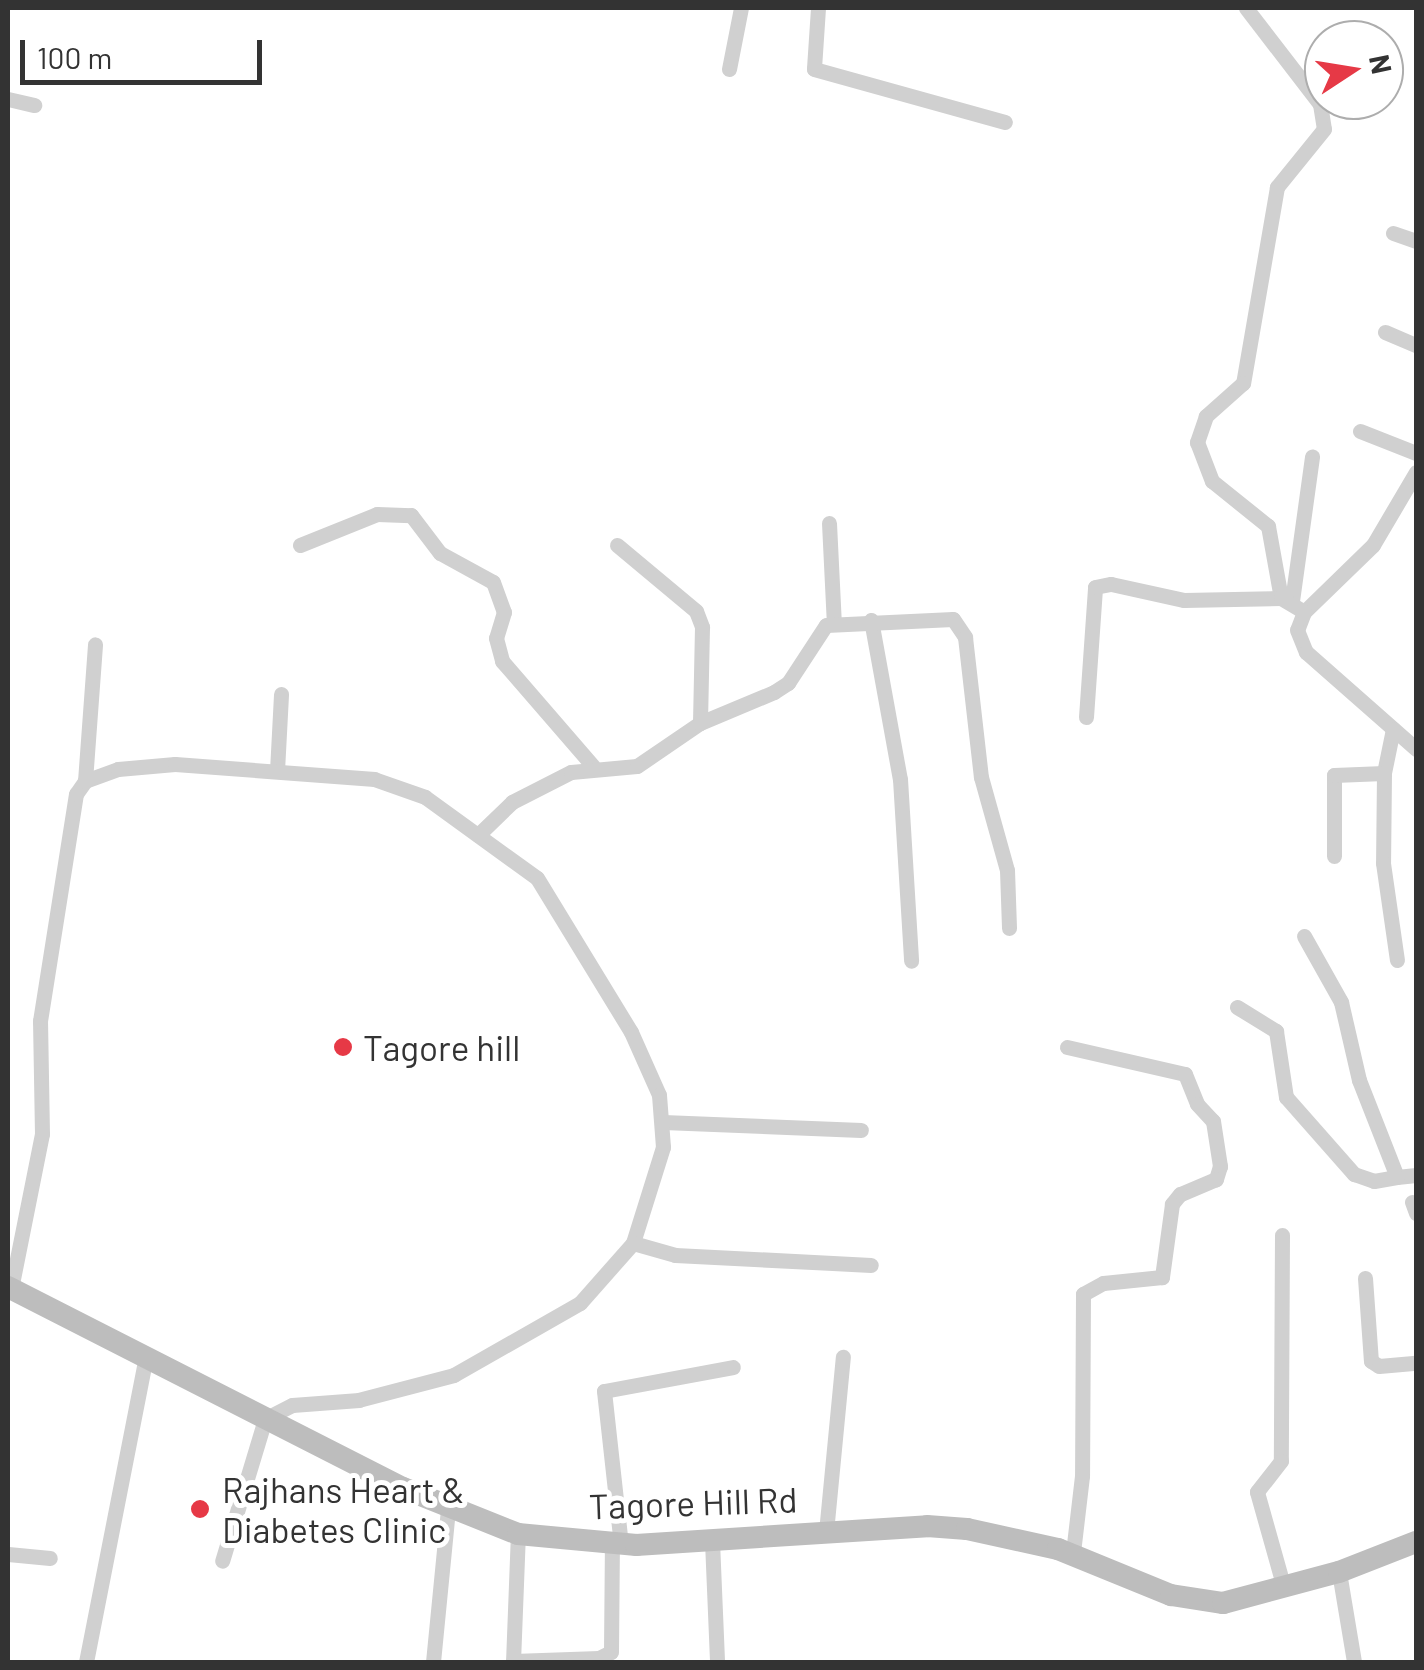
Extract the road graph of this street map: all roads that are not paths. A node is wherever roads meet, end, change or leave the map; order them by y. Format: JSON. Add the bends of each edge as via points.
{"nodes":[{"id":1,"x":740,"y":8,"type":"edge"},
{"id":2,"x":818,"y":8,"type":"edge"},
{"id":3,"x":1253,"y":9,"type":"edge"},
{"id":4,"x":729,"y":69,"type":"dead end"},
{"id":5,"x":8,"y":98,"type":"edge"},
{"id":6,"x":34,"y":105,"type":"dead end"},
{"id":7,"x":1005,"y":122,"type":"dead end"},
{"id":8,"x":1393,"y":233,"type":"dead end"},
{"id":9,"x":1416,"y":241,"type":"edge"},
{"id":10,"x":1384,"y":332,"type":"dead end"},
{"id":11,"x":1416,"y":345,"type":"edge"},
{"id":12,"x":1360,"y":430,"type":"dead end"},
{"id":13,"x":1416,"y":453,"type":"edge"},
{"id":14,"x":1312,"y":456,"type":"dead end"},
{"id":15,"x":1416,"y":472,"type":"edge"},
{"id":16,"x":829,"y":523,"type":"dead end"},
{"id":17,"x":300,"y":545,"type":"dead end"},
{"id":18,"x":617,"y":545,"type":"dead end"},
{"id":19,"x":1292,"y":604,"type":"junction"},
{"id":20,"x":871,"y":620,"type":"junction"},
{"id":21,"x":834,"y":624,"type":"junction"},
{"id":22,"x":95,"y":644,"type":"dead end"},
{"id":23,"x":281,"y":694,"type":"dead end"},
{"id":24,"x":1086,"y":716,"type":"dead end"},
{"id":25,"x":700,"y":723,"type":"junction"},
{"id":26,"x":1393,"y":728,"type":"junction"},
{"id":27,"x":1416,"y":749,"type":"edge"},
{"id":28,"x":593,"y":766,"type":"junction"},
{"id":29,"x":277,"y":771,"type":"junction"},
{"id":30,"x":1384,"y":773,"type":"junction"},
{"id":31,"x":85,"y":781,"type":"junction"},
{"id":32,"x":478,"y":835,"type":"junction"},
{"id":33,"x":1334,"y":856,"type":"dead end"},
{"id":34,"x":1010,"y":928,"type":"dead end"},
{"id":35,"x":1304,"y":936,"type":"dead end"},
{"id":36,"x":1397,"y":960,"type":"dead end"},
{"id":37,"x":911,"y":961,"type":"dead end"},
{"id":38,"x":1237,"y":1008,"type":"dead end"},
{"id":39,"x":1067,"y":1047,"type":"dead end"},
{"id":40,"x":663,"y":1122,"type":"junction"},
{"id":41,"x":861,"y":1130,"type":"dead end"},
{"id":42,"x":1416,"y":1174,"type":"edge"},
{"id":43,"x":1397,"y":1176,"type":"junction"},
{"id":44,"x":1282,"y":1235,"type":"dead end"},
{"id":45,"x":633,"y":1243,"type":"junction"},
{"id":46,"x":871,"y":1265,"type":"dead end"},
{"id":47,"x":1364,"y":1278,"type":"dead end"},
{"id":48,"x":9,"y":1288,"type":"edge"},
{"id":49,"x":146,"y":1357,"type":"junction"},
{"id":50,"x":843,"y":1357,"type":"dead end"},
{"id":51,"x":1416,"y":1362,"type":"edge"},
{"id":52,"x":733,"y":1367,"type":"dead end"},
{"id":53,"x":264,"y":1418,"type":"junction"},
{"id":54,"x":448,"y":1509,"type":"junction"},
{"id":55,"x":826,"y":1532,"type":"junction"},
{"id":56,"x":518,"y":1534,"type":"junction"},
{"id":57,"x":712,"y":1542,"type":"junction"},
{"id":58,"x":617,"y":1545,"type":"junction"},
{"id":59,"x":1415,"y":1548,"type":"edge"},
{"id":60,"x":1073,"y":1553,"type":"junction"},
{"id":61,"x":8,"y":1554,"type":"edge"},
{"id":62,"x":50,"y":1558,"type":"dead end"},
{"id":63,"x":222,"y":1561,"type":"dead end"},
{"id":64,"x":1339,"y":1572,"type":"junction"},
{"id":65,"x":1284,"y":1588,"type":"junction"},
{"id":66,"x":86,"y":1662,"type":"edge"},
{"id":67,"x":433,"y":1662,"type":"edge"},
{"id":68,"x":513,"y":1662,"type":"edge"},
{"id":69,"x":717,"y":1662,"type":"edge"},
{"id":70,"x":1354,"y":1662,"type":"edge"}],
"edges":[{"from":1,"to":4,"type":"street"},
{"from":2,"to":7,"type":"street","via":[[814,68]]},
{"from":3,"to":19,"type":"street","via":[[1320,104],[1324,129],[1278,187],[1244,383],[1206,416],[1197,442],[1212,481],[1268,526]]},
{"from":5,"to":6,"type":"street"},
{"from":8,"to":9,"type":"street"},
{"from":10,"to":11,"type":"street"},
{"from":12,"to":13,"type":"street"},
{"from":14,"to":19,"type":"street"},
{"from":15,"to":19,"type":"street","via":[[1373,545]]},
{"from":16,"to":21,"type":"street"},
{"from":17,"to":28,"type":"street","via":[[376,514],[411,515],[440,553],[493,582],[504,612],[496,638],[502,661]]},
{"from":18,"to":25,"type":"street","via":[[696,611],[702,627]]},
{"from":19,"to":24,"type":"street","via":[[1184,600],[1111,584],[1095,587]]},
{"from":19,"to":26,"type":"street","via":[[1306,652]]},
{"from":20,"to":21,"type":"street"},
{"from":20,"to":34,"type":"street","via":[[941,617],[960,626],[980,777],[1006,870]]},
{"from":20,"to":37,"type":"street","via":[[900,779]]},
{"from":21,"to":25,"type":"street","via":[[819,632],[788,683]]},
{"from":22,"to":31,"type":"street"},
{"from":23,"to":29,"type":"street"},
{"from":25,"to":28,"type":"street","via":[[637,766]]},
{"from":26,"to":27,"type":"street"},
{"from":26,"to":30,"type":"street"},
{"from":28,"to":32,"type":"street","via":[[512,802]]},
{"from":29,"to":31,"type":"street","via":[[175,764]]},
{"from":29,"to":32,"type":"street","via":[[401,786]]},
{"from":30,"to":33,"type":"street","via":[[1334,774]]},
{"from":30,"to":36,"type":"street","via":[[1384,884]]},
{"from":31,"to":48,"type":"street","via":[[76,794],[40,1021],[42,1134]]},
{"from":32,"to":40,"type":"street","via":[[537,878],[552,898],[644,1056]]},
{"from":35,"to":43,"type":"street","via":[[1341,1002],[1359,1080]]},
{"from":38,"to":43,"type":"street","via":[[1276,1031],[1286,1097],[1354,1174],[1374,1181]]},
{"from":39,"to":60,"type":"street","via":[[1185,1074],[1196,1104],[1214,1121],[1220,1166],[1216,1179],[1172,1204],[1162,1277],[1103,1283],[1083,1294],[1082,1476]]},
{"from":40,"to":41,"type":"street"},
{"from":40,"to":45,"type":"street","via":[[652,1196]]},
{"from":42,"to":43,"type":"street"},
{"from":44,"to":65,"type":"street","via":[[1281,1461],[1257,1497]]},
{"from":45,"to":46,"type":"street","via":[[675,1254]]},
{"from":45,"to":53,"type":"street","via":[[580,1302],[454,1376],[359,1400],[292,1405]]},
{"from":47,"to":51,"type":"street","via":[[1371,1361]]},
{"from":48,"to":49,"type":"main road","name":"Tagore Hill Rd"},
{"from":49,"to":53,"type":"main road","name":"Tagore Hill Rd"},
{"from":49,"to":66,"type":"street"},
{"from":50,"to":55,"type":"street"},
{"from":52,"to":58,"type":"street","via":[[604,1391]]},
{"from":53,"to":54,"type":"main road","name":"Tagore Hill Rd"},
{"from":53,"to":63,"type":"street"},
{"from":54,"to":56,"type":"main road","name":"Tagore Hill Rd"},
{"from":54,"to":67,"type":"street"},
{"from":55,"to":57,"type":"main road","name":"Tagore Hill Rd"},
{"from":55,"to":60,"type":"main road","name":"Tagore Hill Rd","via":[[967,1529]]},
{"from":56,"to":58,"type":"main road","name":"Tagore Hill Rd"},
{"from":56,"to":68,"type":"street"},
{"from":57,"to":58,"type":"main road","name":"Tagore Hill Rd"},
{"from":57,"to":69,"type":"street"},
{"from":58,"to":68,"type":"street","via":[[611,1652]]},
{"from":59,"to":64,"type":"main road","name":"Tagore Hill Rd"},
{"from":60,"to":65,"type":"main road","name":"Tagore Hill Rd","via":[[1197,1600],[1223,1603]]},
{"from":61,"to":62,"type":"street"},
{"from":64,"to":65,"type":"main road","name":"Tagore Hill Rd"},
{"from":64,"to":70,"type":"street"}]}
